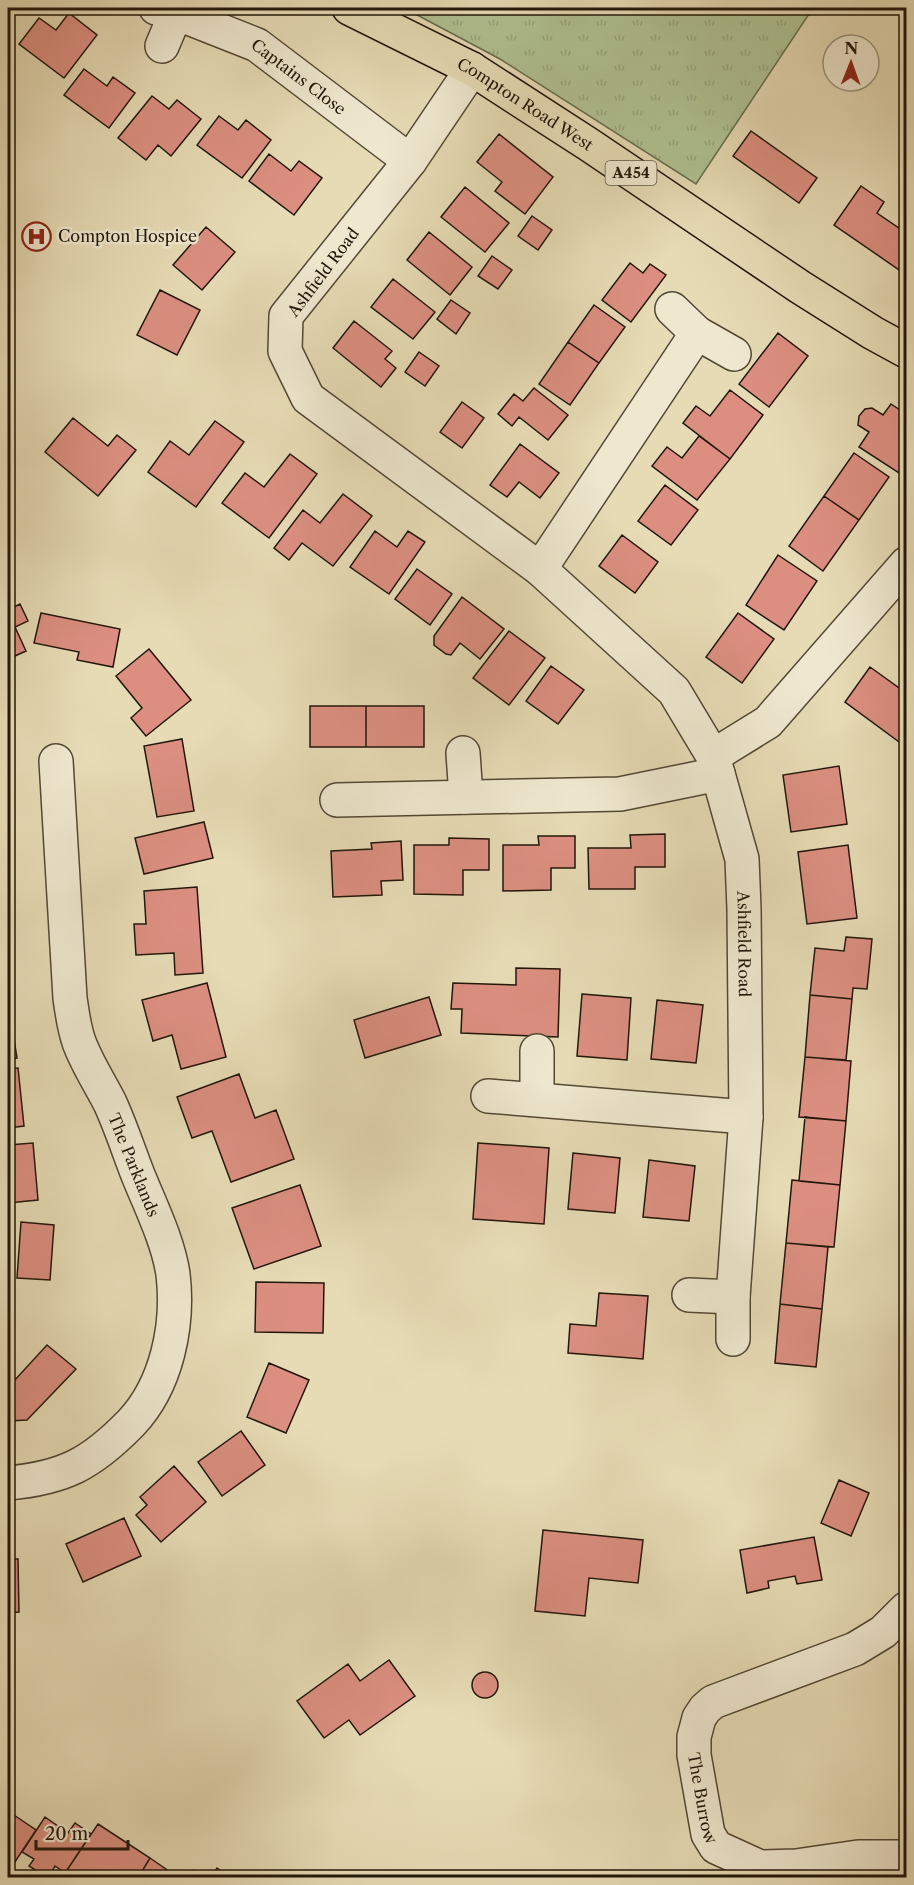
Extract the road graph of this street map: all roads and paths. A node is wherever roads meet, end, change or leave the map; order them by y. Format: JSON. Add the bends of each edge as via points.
{"nodes":[{"id":1,"x":349,"y":8,"type":"edge"},
{"id":2,"x":166,"y":10,"type":"edge"},
{"id":3,"x":162,"y":46,"type":"dead end"},
{"id":4,"x":472,"y":69,"type":"junction"},
{"id":5,"x":410,"y":161,"type":"junction"},
{"id":6,"x":672,"y":309,"type":"dead end"},
{"id":7,"x":696,"y":333,"type":"junction"},
{"id":8,"x":906,"y":351,"type":"edge"},
{"id":9,"x":734,"y":354,"type":"dead end"},
{"id":10,"x":906,"y":565,"type":"edge"},
{"id":11,"x":540,"y":569,"type":"junction"},
{"id":12,"x":463,"y":753,"type":"dead end"},
{"id":13,"x":56,"y":761,"type":"dead end"},
{"id":14,"x":716,"y":765,"type":"junction"},
{"id":15,"x":466,"y":797,"type":"junction"},
{"id":16,"x":337,"y":800,"type":"dead end"},
{"id":17,"x":537,"y":1052,"type":"dead end"},
{"id":18,"x":488,"y":1096,"type":"dead end"},
{"id":19,"x":537,"y":1099,"type":"junction"},
{"id":20,"x":746,"y":1117,"type":"junction"},
{"id":21,"x":689,"y":1295,"type":"dead end"},
{"id":22,"x":733,"y":1297,"type":"junction"},
{"id":23,"x":733,"y":1339,"type":"dead end"},
{"id":24,"x":8,"y":1483,"type":"edge"},
{"id":25,"x":906,"y":1609,"type":"edge"},
{"id":26,"x":906,"y":1857,"type":"edge"}],
"edges":[{"from":1,"to":4,"type":"highway","name":"Compton Road West","number":"A454"},
{"from":2,"to":3,"type":"street","name":"Captains Close"},
{"from":2,"to":5,"type":"street","name":"Captains Close","via":[[257,45]]},
{"from":4,"to":5,"type":"street","name":"Ashfield Road"},
{"from":4,"to":8,"type":"highway","name":"Compton Road West","number":"A454","via":[[800,287]]},
{"from":5,"to":11,"type":"street","name":"Ashfield Road","via":[[286,316],[285,351],[308,398]]},
{"from":6,"to":7,"type":"street"},
{"from":7,"to":9,"type":"street"},
{"from":7,"to":11,"type":"street"},
{"from":10,"to":14,"type":"street","via":[[768,722]]},
{"from":11,"to":14,"type":"street","name":"Ashfield Road","via":[[675,691]]},
{"from":12,"to":15,"type":"street"},
{"from":13,"to":24,"type":"street","name":"The Parklands","via":[[75,1029],[110,1104],[163,1237],[173,1274],[174,1314],[165,1365],[153,1392],[117,1438],[94,1458],[59,1474]]},
{"from":14,"to":15,"type":"street","via":[[620,794]]},
{"from":14,"to":20,"type":"street","name":"Ashfield Road","via":[[742,859]]},
{"from":15,"to":16,"type":"street"},
{"from":17,"to":19,"type":"street"},
{"from":18,"to":19,"type":"street"},
{"from":19,"to":20,"type":"street"},
{"from":20,"to":22,"type":"street","name":"Ashfield Road"},
{"from":21,"to":22,"type":"street"},
{"from":22,"to":23,"type":"street","name":"Ashfield Road"},
{"from":25,"to":26,"type":"street","name":"The Burrow","via":[[883,1632],[855,1649],[713,1702],[699,1718],[694,1737],[708,1834],[716,1847],[760,1868],[858,1857]]}]}
